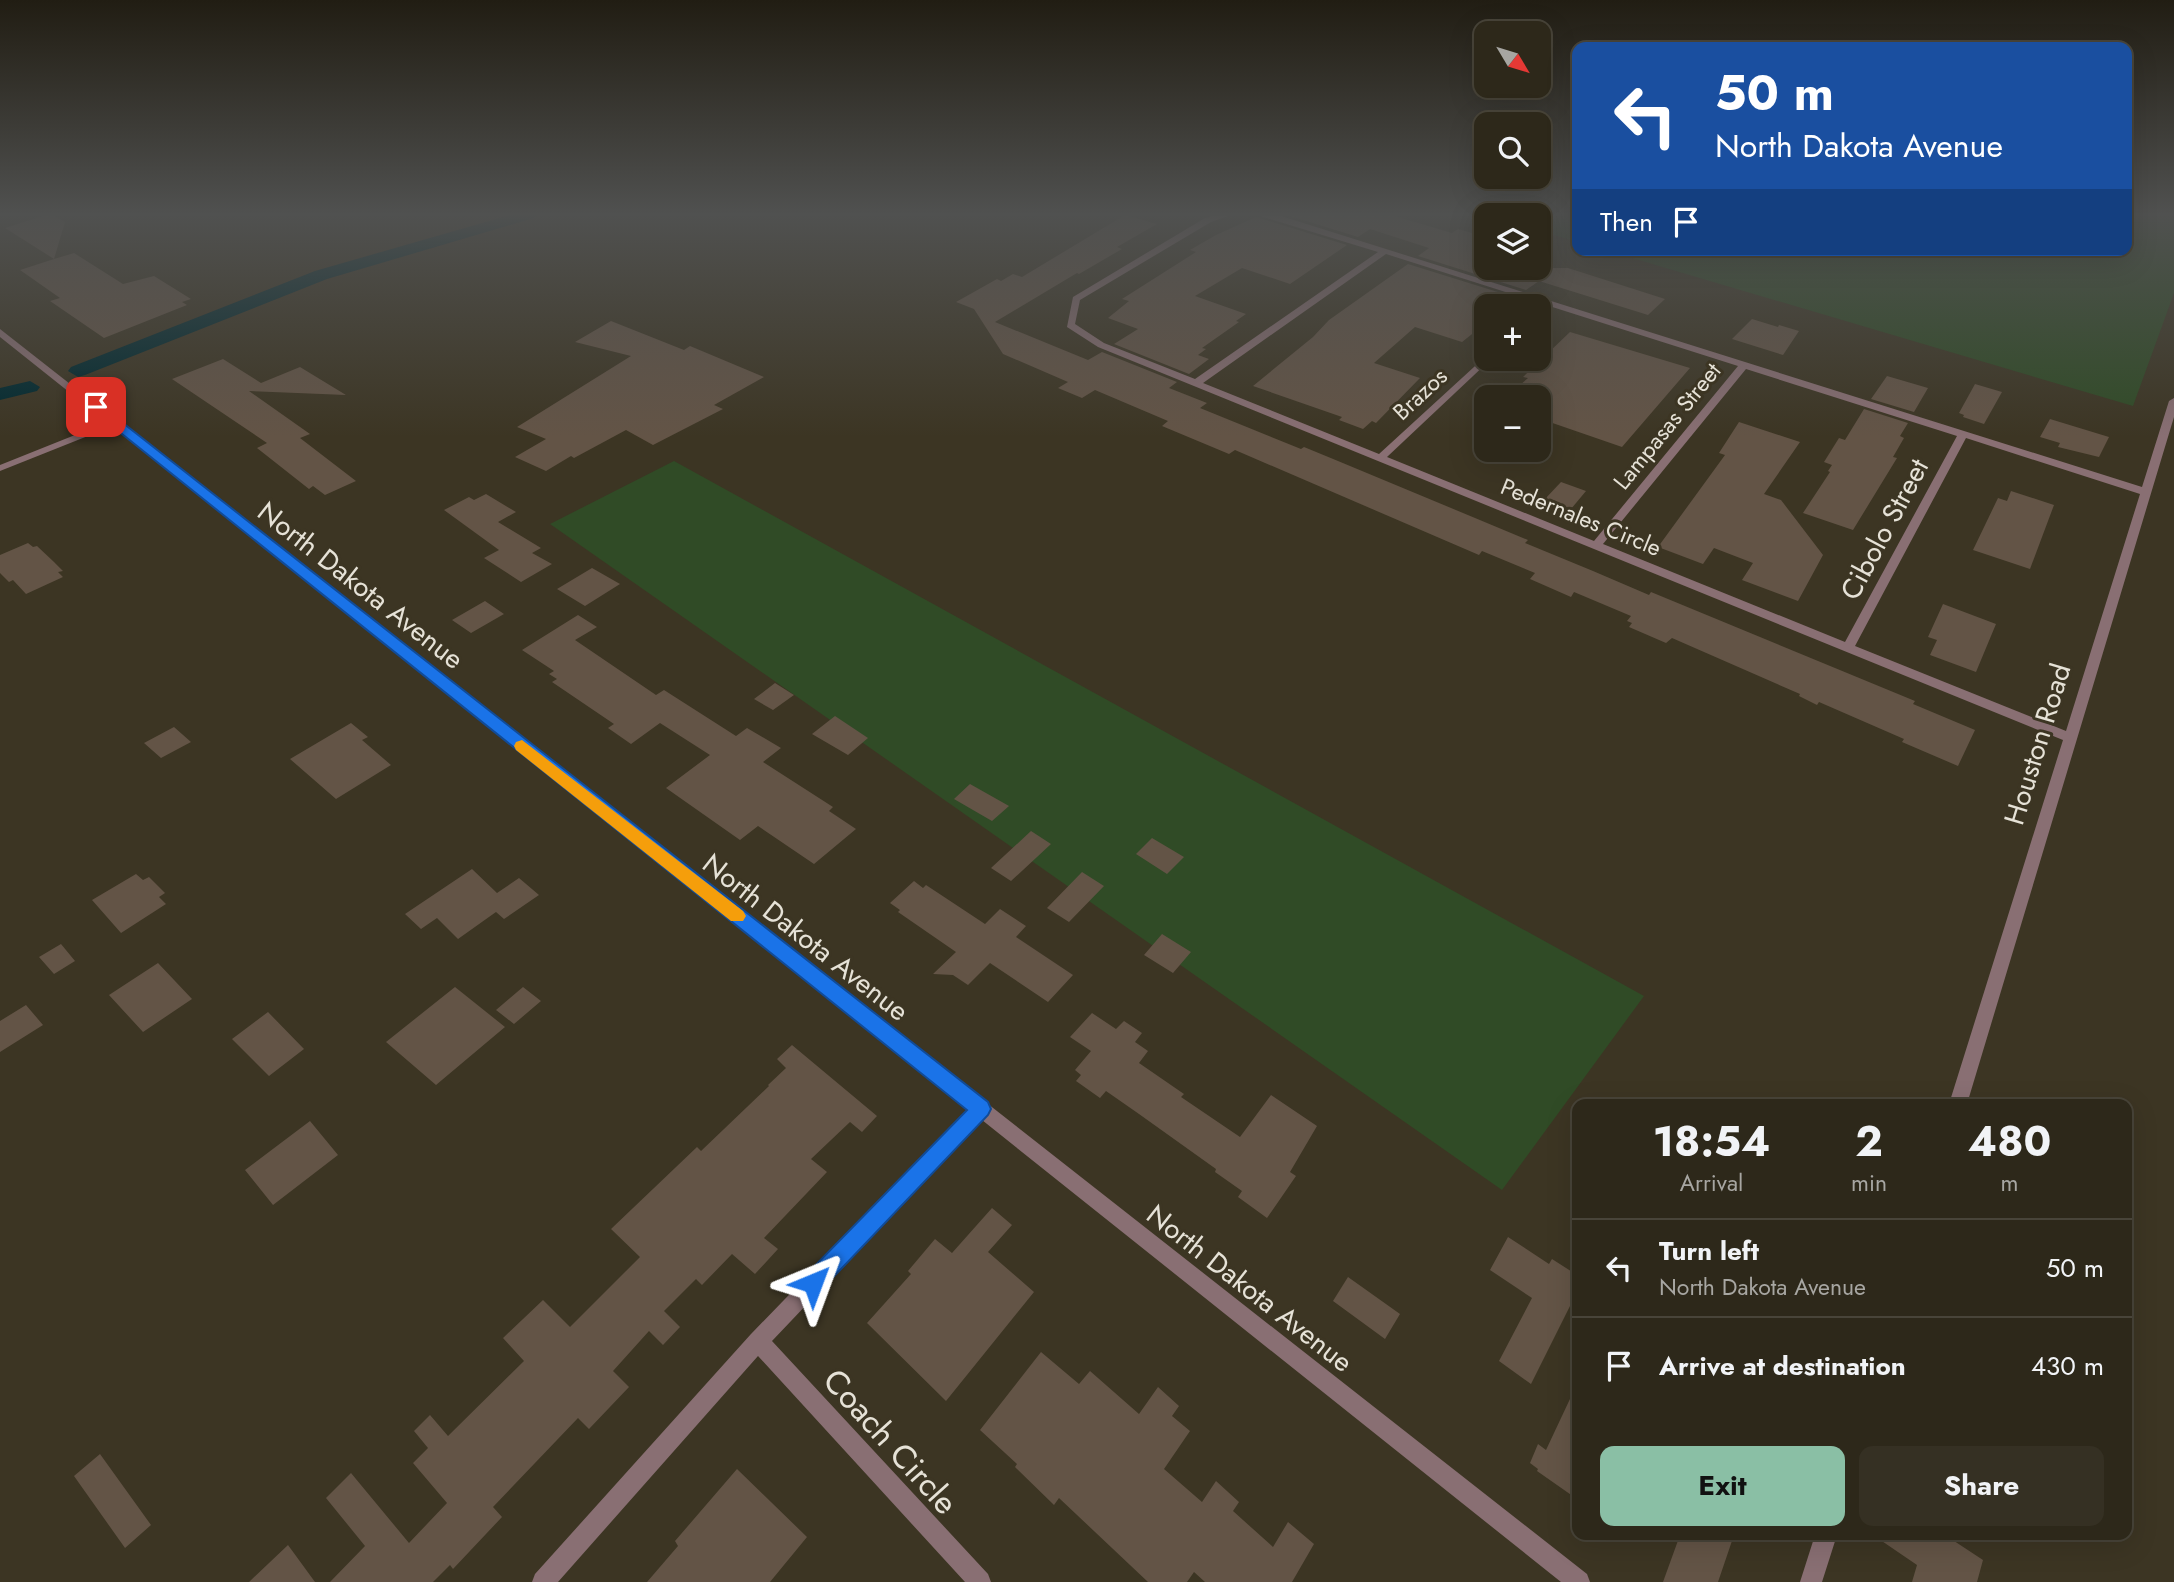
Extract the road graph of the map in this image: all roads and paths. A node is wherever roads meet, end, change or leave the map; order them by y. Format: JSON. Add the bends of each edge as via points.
{"nodes":[{"id":1,"x":1093,"y":289,"type":"edge"},
{"id":2,"x":1331,"y":289,"type":"edge"},
{"id":3,"x":1551,"y":309,"type":"edge"},
{"id":4,"x":0,"y":331,"type":"edge"},
{"id":5,"x":1744,"y":365,"type":"junction"},
{"id":6,"x":1474,"y":370,"type":"edge"},
{"id":7,"x":1196,"y":383,"type":"junction"},
{"id":8,"x":2174,"y":401,"type":"edge"},
{"id":9,"x":115,"y":422,"type":"junction"},
{"id":10,"x":1963,"y":434,"type":"junction"},
{"id":11,"x":1380,"y":458,"type":"junction"},
{"id":12,"x":0,"y":468,"type":"edge"},
{"id":13,"x":2146,"y":492,"type":"junction"},
{"id":14,"x":1596,"y":546,"type":"junction"},
{"id":15,"x":1848,"y":648,"type":"junction"},
{"id":16,"x":2070,"y":738,"type":"junction"},
{"id":17,"x":1960,"y":1099,"type":"edge"},
{"id":18,"x":981,"y":1109,"type":"junction"},
{"id":19,"x":758,"y":1341,"type":"junction"},
{"id":20,"x":1824,"y":1540,"type":"edge"},
{"id":21,"x":543,"y":1582,"type":"edge"},
{"id":22,"x":980,"y":1582,"type":"edge"},
{"id":23,"x":1579,"y":1582,"type":"edge"},
{"id":24,"x":1811,"y":1582,"type":"edge"}],
"edges":[{"from":1,"to":7,"type":"street","name":"Pedernales Circle","via":[[1076,299],[1070,325],[1101,345]]},
{"from":2,"to":7,"type":"street"},
{"from":3,"to":5,"type":"street"},
{"from":4,"to":9,"type":"street","name":"North Dakota Avenue"},
{"from":5,"to":10,"type":"street"},
{"from":5,"to":14,"type":"street","name":"Lampasas Street"},
{"from":6,"to":11,"type":"street","name":"Brazos"},
{"from":7,"to":11,"type":"street","name":"Pedernales Circle"},
{"from":8,"to":13,"type":"street","name":"Houston Road"},
{"from":9,"to":12,"type":"lane"},
{"from":9,"to":18,"type":"street","name":"North Dakota Avenue"},
{"from":10,"to":13,"type":"street"},
{"from":10,"to":15,"type":"street","name":"Cibolo Street"},
{"from":11,"to":14,"type":"street","name":"Pedernales Circle"},
{"from":13,"to":16,"type":"street","name":"Houston Road"},
{"from":14,"to":15,"type":"street","name":"Pedernales Circle"},
{"from":15,"to":16,"type":"street","name":"Pedernales Circle"},
{"from":16,"to":17,"type":"street","name":"Houston Road"},
{"from":18,"to":19,"type":"street"},
{"from":18,"to":23,"type":"street","name":"North Dakota Avenue"},
{"from":19,"to":21,"type":"street"},
{"from":19,"to":22,"type":"street","name":"Coach Circle"},
{"from":20,"to":24,"type":"street"}]}
